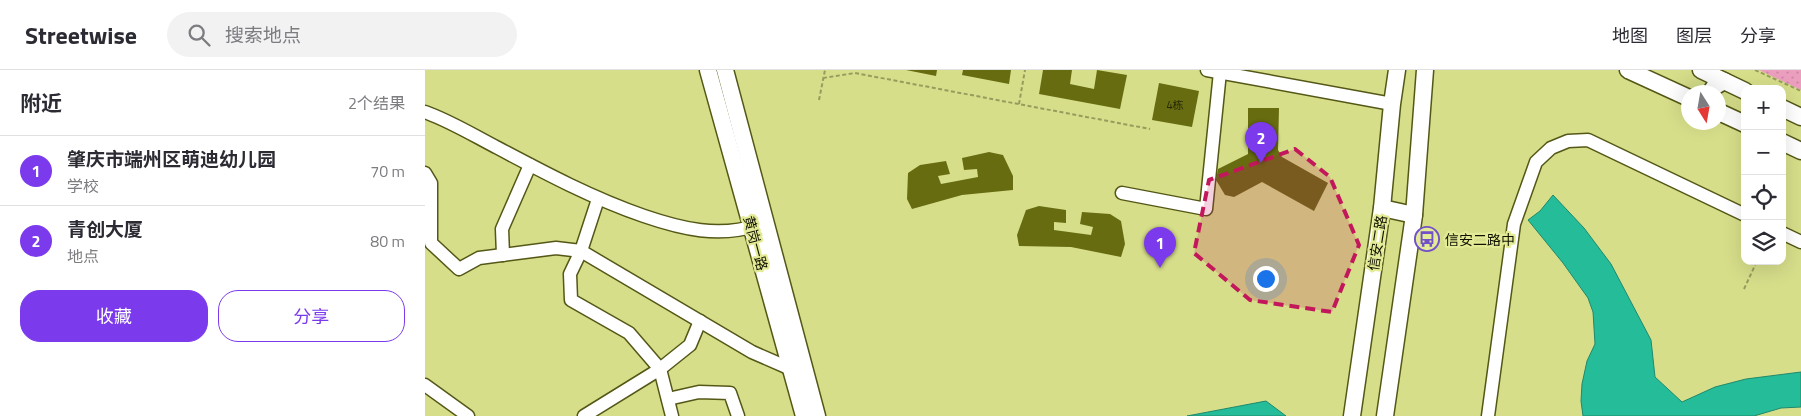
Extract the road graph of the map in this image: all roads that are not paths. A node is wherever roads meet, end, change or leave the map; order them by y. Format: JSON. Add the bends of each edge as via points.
{"nodes":[{"id":1,"x":708,"y":70,"type":"edge"},
{"id":2,"x":725,"y":70,"type":"edge"},
{"id":3,"x":1207,"y":70,"type":"edge"},
{"id":4,"x":1397,"y":70,"type":"edge"},
{"id":5,"x":1425,"y":70,"type":"edge"},
{"id":6,"x":1627,"y":70,"type":"edge"},
{"id":7,"x":1701,"y":70,"type":"edge"},
{"id":8,"x":1220,"y":72,"type":"junction"},
{"id":9,"x":1724,"y":81,"type":"junction"},
{"id":10,"x":1717,"y":85,"type":"edge"},
{"id":11,"x":1741,"y":89,"type":"edge"},
{"id":12,"x":1681,"y":94,"type":"edge"},
{"id":13,"x":1392,"y":104,"type":"junction"},
{"id":14,"x":1786,"y":110,"type":"edge"},
{"id":15,"x":425,"y":112,"type":"edge"},
{"id":16,"x":1726,"y":115,"type":"edge"},
{"id":17,"x":1801,"y":117,"type":"edge"},
{"id":18,"x":1741,"y":122,"type":"edge"},
{"id":19,"x":1786,"y":144,"type":"edge"},
{"id":20,"x":1801,"y":150,"type":"edge"},
{"id":21,"x":530,"y":165,"type":"junction"},
{"id":22,"x":425,"y":173,"type":"edge"},
{"id":23,"x":1122,"y":193,"type":"dead end"},
{"id":24,"x":597,"y":199,"type":"junction"},
{"id":25,"x":1382,"y":208,"type":"junction"},
{"id":26,"x":1741,"y":213,"type":"edge"},
{"id":27,"x":1413,"y":215,"type":"junction"},
{"id":28,"x":759,"y":225,"type":"junction"},
{"id":29,"x":1786,"y":235,"type":"edge"},
{"id":30,"x":1801,"y":242,"type":"edge"},
{"id":31,"x":581,"y":251,"type":"junction"},
{"id":32,"x":503,"y":255,"type":"junction"},
{"id":33,"x":700,"y":321,"type":"junction"},
{"id":34,"x":660,"y":369,"type":"junction"},
{"id":35,"x":791,"y":369,"type":"junction"},
{"id":36,"x":425,"y":385,"type":"edge"},
{"id":37,"x":668,"y":399,"type":"junction"},
{"id":38,"x":468,"y":416,"type":"edge"},
{"id":39,"x":584,"y":416,"type":"edge"},
{"id":40,"x":672,"y":416,"type":"edge"},
{"id":41,"x":738,"y":416,"type":"edge"},
{"id":42,"x":804,"y":416,"type":"edge"},
{"id":43,"x":817,"y":416,"type":"edge"},
{"id":44,"x":1352,"y":416,"type":"edge"},
{"id":45,"x":1385,"y":416,"type":"edge"},
{"id":46,"x":1488,"y":416,"type":"edge"}],
"edges":[{"from":1,"to":28,"type":"main road","name":"黄岗一路"},
{"from":2,"to":28,"type":"main road","name":"黄岗一路"},
{"from":3,"to":8,"type":"street"},
{"from":4,"to":13,"type":"main road","name":"信安二路"},
{"from":5,"to":27,"type":"main road"},
{"from":6,"to":12,"type":"main road"},
{"from":7,"to":9,"type":"main road"},
{"from":8,"to":13,"type":"street"},
{"from":8,"to":23,"type":"street","via":[[1206,209]]},
{"from":9,"to":10,"type":"main road"},
{"from":9,"to":11,"type":"main road"},
{"from":13,"to":25,"type":"main road","name":"信安二路"},
{"from":14,"to":17,"type":"main road"},
{"from":15,"to":21,"type":"street"},
{"from":16,"to":18,"type":"main road"},
{"from":19,"to":20,"type":"main road"},
{"from":21,"to":24,"type":"street"},
{"from":21,"to":32,"type":"street","via":[[502,229]]},
{"from":22,"to":32,"type":"street","via":[[431,183],[431,243],[459,269],[479,258]]},
{"from":24,"to":28,"type":"street","via":[[666,224],[704,232],[725,232]]},
{"from":24,"to":31,"type":"street"},
{"from":25,"to":27,"type":"main road"},
{"from":25,"to":44,"type":"main road","name":"信安二路"},
{"from":26,"to":46,"type":"street","via":[[1588,140],[1568,141],[1551,148],[1536,162],[1514,224]]},
{"from":27,"to":45,"type":"main road"},
{"from":28,"to":35,"type":"main road","name":"黄岗一路"},
{"from":28,"to":43,"type":"main road","name":"黄岗一路"},
{"from":29,"to":30,"type":"street"},
{"from":31,"to":32,"type":"street","via":[[557,248]]},
{"from":31,"to":33,"type":"street"},
{"from":31,"to":34,"type":"street","via":[[570,274],[571,300],[629,333]]},
{"from":33,"to":34,"type":"street","via":[[690,345]]},
{"from":33,"to":35,"type":"street","via":[[752,352]]},
{"from":34,"to":37,"type":"street"},
{"from":34,"to":39,"type":"street"},
{"from":35,"to":42,"type":"main road","name":"黄岗一路"},
{"from":36,"to":38,"type":"street"},
{"from":37,"to":40,"type":"street"},
{"from":37,"to":41,"type":"street","via":[[699,392],[731,393]]}]}
